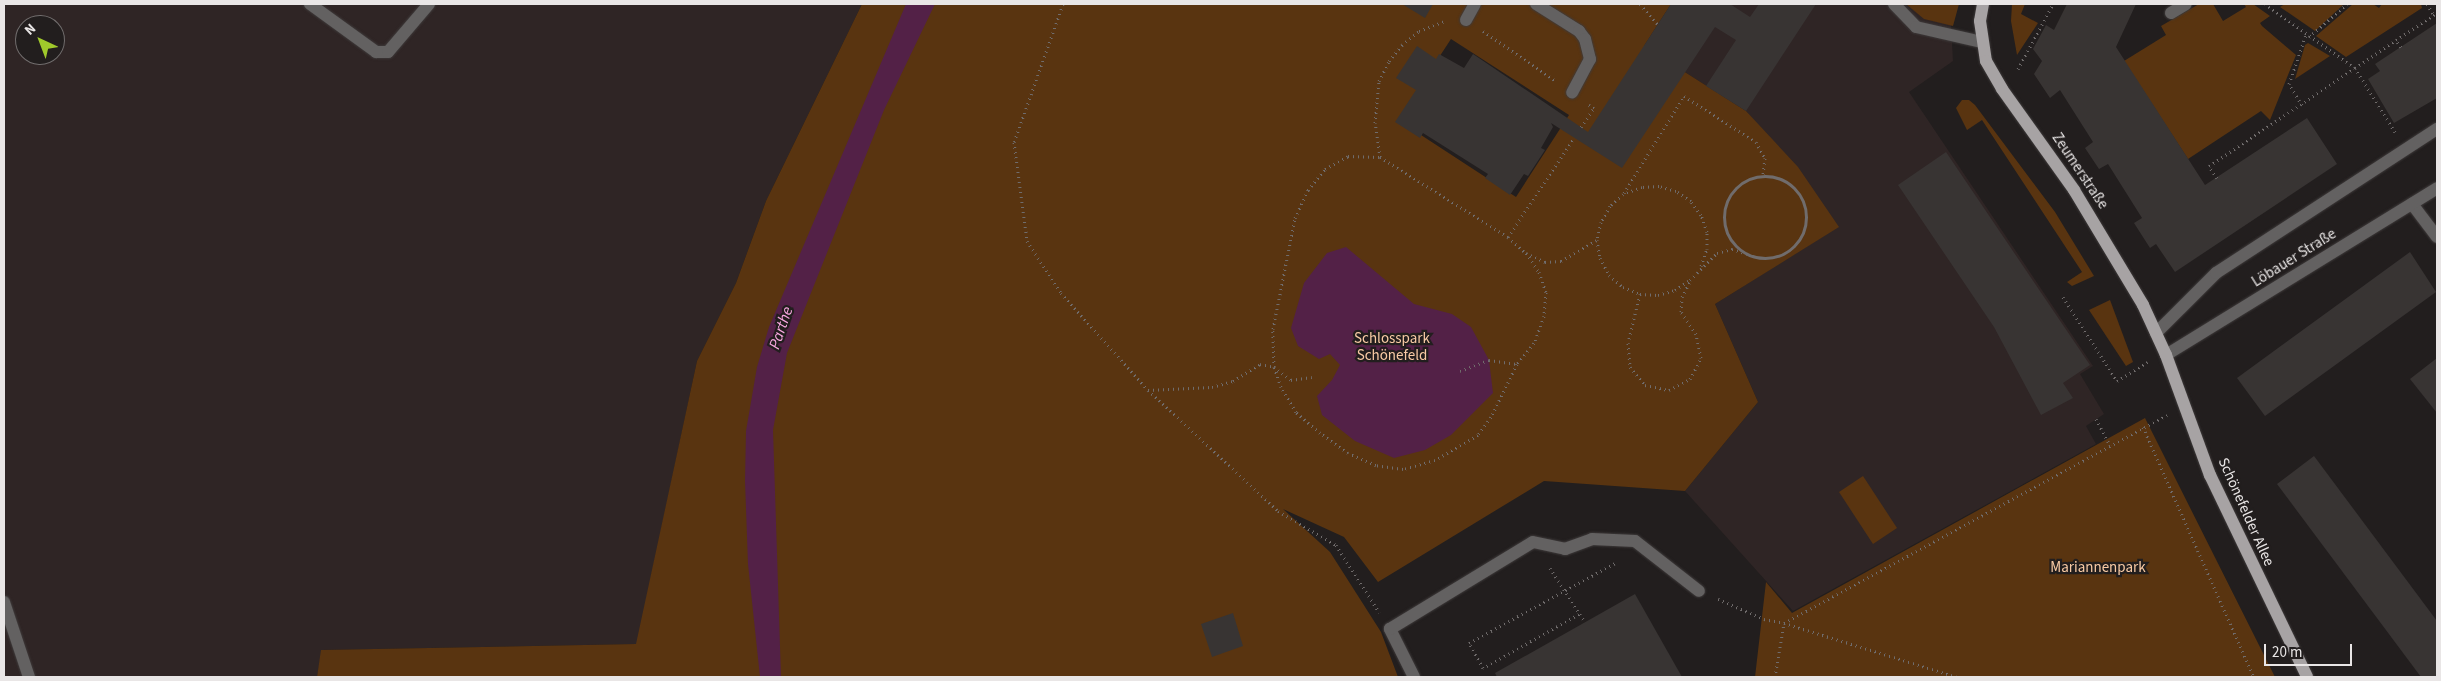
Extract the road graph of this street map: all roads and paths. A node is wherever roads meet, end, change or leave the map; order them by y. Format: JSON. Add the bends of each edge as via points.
{"nodes":[{"id":1,"x":310,"y":4,"type":"edge"},
{"id":2,"x":429,"y":4,"type":"edge"},
{"id":3,"x":1063,"y":4,"type":"edge"},
{"id":4,"x":1475,"y":4,"type":"edge"},
{"id":5,"x":1536,"y":4,"type":"edge"},
{"id":6,"x":1640,"y":4,"type":"edge"},
{"id":7,"x":1894,"y":4,"type":"edge"},
{"id":8,"x":1983,"y":4,"type":"edge"},
{"id":9,"x":2053,"y":4,"type":"edge"},
{"id":10,"x":2186,"y":4,"type":"edge"},
{"id":11,"x":2265,"y":4,"type":"edge"},
{"id":12,"x":2347,"y":4,"type":"edge"},
{"id":13,"x":2427,"y":4,"type":"edge"},
{"id":14,"x":1550,"y":7,"type":"edge"},
{"id":15,"x":2171,"y":13,"type":"dead end"},
{"id":16,"x":2436,"y":14,"type":"edge"},
{"id":17,"x":1466,"y":20,"type":"junction"},
{"id":18,"x":1658,"y":25,"type":"dead end"},
{"id":19,"x":2308,"y":36,"type":"junction"},
{"id":20,"x":2396,"y":40,"type":"junction"},
{"id":21,"x":1982,"y":42,"type":"junction"},
{"id":22,"x":2401,"y":47,"type":"dead end"},
{"id":23,"x":2018,"y":68,"type":"dead end"},
{"id":24,"x":2355,"y":68,"type":"junction"},
{"id":25,"x":1572,"y":93,"type":"junction"},
{"id":26,"x":2302,"y":105,"type":"junction"},
{"id":27,"x":1581,"y":127,"type":"dead end"},
{"id":28,"x":2437,"y":129,"type":"edge"},
{"id":29,"x":1574,"y":138,"type":"dead end"},
{"id":30,"x":2406,"y":149,"type":"junction"},
{"id":31,"x":1380,"y":157,"type":"junction"},
{"id":32,"x":1764,"y":175,"type":"junction"},
{"id":33,"x":2217,"y":178,"type":"dead end"},
{"id":34,"x":2437,"y":188,"type":"edge"},
{"id":35,"x":1624,"y":194,"type":"junction"},
{"id":36,"x":2412,"y":204,"type":"junction"},
{"id":37,"x":1508,"y":237,"type":"junction"},
{"id":38,"x":2437,"y":237,"type":"edge"},
{"id":39,"x":1597,"y":240,"type":"junction"},
{"id":40,"x":1526,"y":253,"type":"junction"},
{"id":41,"x":1747,"y":254,"type":"junction"},
{"id":42,"x":1701,"y":266,"type":"junction"},
{"id":43,"x":1690,"y":280,"type":"junction"},
{"id":44,"x":1640,"y":294,"type":"junction"},
{"id":45,"x":2063,"y":297,"type":"dead end"},
{"id":46,"x":2156,"y":333,"type":"junction"},
{"id":47,"x":2165,"y":353,"type":"junction"},
{"id":48,"x":1517,"y":364,"type":"junction"},
{"id":49,"x":1274,"y":367,"type":"junction"},
{"id":50,"x":1460,"y":371,"type":"dead end"},
{"id":51,"x":1312,"y":377,"type":"dead end"},
{"id":52,"x":1148,"y":390,"type":"junction"},
{"id":53,"x":2184,"y":405,"type":"junction"},
{"id":54,"x":2096,"y":420,"type":"dead end"},
{"id":55,"x":2143,"y":428,"type":"junction"},
{"id":56,"x":2110,"y":446,"type":"junction"},
{"id":57,"x":1625,"y":558,"type":"dead end"},
{"id":58,"x":1553,"y":572,"type":"dead end"},
{"id":59,"x":1563,"y":589,"type":"junction"},
{"id":60,"x":1699,"y":591,"type":"joint"},
{"id":61,"x":4,"y":602,"type":"edge"},
{"id":62,"x":1580,"y":614,"type":"junction"},
{"id":63,"x":1585,"y":622,"type":"dead end"},
{"id":64,"x":1784,"y":623,"type":"junction"},
{"id":65,"x":1390,"y":629,"type":"junction"},
{"id":66,"x":29,"y":677,"type":"edge"},
{"id":67,"x":1414,"y":677,"type":"edge"},
{"id":68,"x":1775,"y":677,"type":"edge"},
{"id":69,"x":1957,"y":677,"type":"edge"},
{"id":70,"x":2254,"y":677,"type":"edge"},
{"id":71,"x":2307,"y":677,"type":"edge"}],
"edges":[{"from":1,"to":2,"type":"street","via":[[376,52],[388,52]]},
{"from":3,"to":52,"type":"path","via":[[1014,142],[1027,241],[1061,293]]},
{"from":4,"to":17,"type":"street"},
{"from":5,"to":14,"type":"street"},
{"from":6,"to":18,"type":"path"},
{"from":7,"to":21,"type":"street","via":[[1916,27]]},
{"from":8,"to":21,"type":"main road","name":"Zeumerstraße","via":[[1980,21]]},
{"from":9,"to":23,"type":"path"},
{"from":10,"to":15,"type":"street"},
{"from":11,"to":19,"type":"path"},
{"from":12,"to":19,"type":"path"},
{"from":13,"to":16,"type":"path"},
{"from":14,"to":25,"type":"street","via":[[1579,31],[1589,49],[1587,69]]},
{"from":16,"to":20,"type":"path"},
{"from":17,"to":25,"type":"path"},
{"from":17,"to":31,"type":"path","via":[[1439,22],[1419,31],[1389,61],[1379,81],[1375,102]]},
{"from":19,"to":24,"type":"path"},
{"from":19,"to":26,"type":"path","via":[[2289,84]]},
{"from":20,"to":22,"type":"path"},
{"from":20,"to":24,"type":"path"},
{"from":21,"to":46,"type":"main road","name":"Zeumerstraße","via":[[1986,61],[2002,89],[2056,162],[2096,224]]},
{"from":24,"to":26,"type":"path"},
{"from":24,"to":30,"type":"path"},
{"from":25,"to":27,"type":"path","via":[[1594,108]]},
{"from":26,"to":33,"type":"path","via":[[2209,166]]},
{"from":28,"to":30,"type":"street"},
{"from":29,"to":37,"type":"path"},
{"from":30,"to":46,"type":"street","via":[[2216,273]]},
{"from":31,"to":37,"type":"path"},
{"from":31,"to":49,"type":"path","via":[[1348,156],[1325,169],[1308,190],[1294,218],[1273,329]]},
{"from":32,"to":35,"type":"path","via":[[1765,158],[1756,142],[1684,96]]},
{"from":32,"to":41,"type":"path","via":[[1738,186],[1729,197],[1725,210],[1729,236]]},
{"from":32,"to":41,"type":"path","via":[[1790,184],[1806,207],[1806,220],[1803,233],[1786,252],[1760,258]]},
{"from":34,"to":36,"type":"street","name":"Löbauer Straße"},
{"from":35,"to":39,"type":"path","via":[[1610,206],[1601,222]]},
{"from":35,"to":42,"type":"path","via":[[1659,186],[1676,191],[1690,201],[1701,215],[1707,232],[1707,249]]},
{"from":36,"to":38,"type":"street"},
{"from":36,"to":47,"type":"street","name":"Löbauer Straße"},
{"from":37,"to":40,"type":"path"},
{"from":39,"to":40,"type":"path","via":[[1561,261],[1545,262]]},
{"from":39,"to":44,"type":"path","via":[[1600,258],[1609,275],[1622,287]]},
{"from":40,"to":48,"type":"path","via":[[1539,272],[1546,292],[1544,316],[1534,343]]},
{"from":41,"to":42,"type":"path","via":[[1732,249],[1717,253]]},
{"from":42,"to":43,"type":"path"},
{"from":43,"to":44,"type":"path","via":[[1675,290],[1658,295]]},
{"from":43,"to":44,"type":"path","via":[[1682,298],[1681,312],[1696,334],[1701,358],[1690,379],[1669,390],[1645,385],[1630,367],[1628,343]]},
{"from":45,"to":47,"type":"path","via":[[2117,381]]},
{"from":46,"to":47,"type":"main road","name":"Zeumerstraße"},
{"from":47,"to":53,"type":"main road","name":"Schönefelder Allee"},
{"from":48,"to":49,"type":"path","via":[[1491,417],[1478,434],[1434,460],[1403,469],[1376,465],[1348,453],[1320,433],[1296,412],[1281,388]]},
{"from":48,"to":50,"type":"path","via":[[1489,360]]},
{"from":49,"to":51,"type":"path","via":[[1291,380]]},
{"from":49,"to":52,"type":"path","via":[[1260,364],[1233,381],[1212,387]]},
{"from":52,"to":65,"type":"path","via":[[1278,511],[1336,545]]},
{"from":53,"to":55,"type":"path"},
{"from":53,"to":71,"type":"main road","name":"Schönefelder Allee","via":[[2210,475]]},
{"from":54,"to":56,"type":"path"},
{"from":55,"to":56,"type":"path"},
{"from":55,"to":70,"type":"path"},
{"from":56,"to":64,"type":"path"},
{"from":57,"to":59,"type":"path"},
{"from":58,"to":59,"type":"path"},
{"from":59,"to":62,"type":"path"},
{"from":59,"to":62,"type":"path","via":[[1469,643],[1483,668]]},
{"from":60,"to":64,"type":"path","via":[[1764,619]]},
{"from":60,"to":65,"type":"street","via":[[1635,541],[1592,538],[1565,549],[1533,542]]},
{"from":61,"to":66,"type":"street"},
{"from":62,"to":63,"type":"path"},
{"from":64,"to":68,"type":"path"},
{"from":64,"to":69,"type":"path"},
{"from":65,"to":67,"type":"street"}]}
